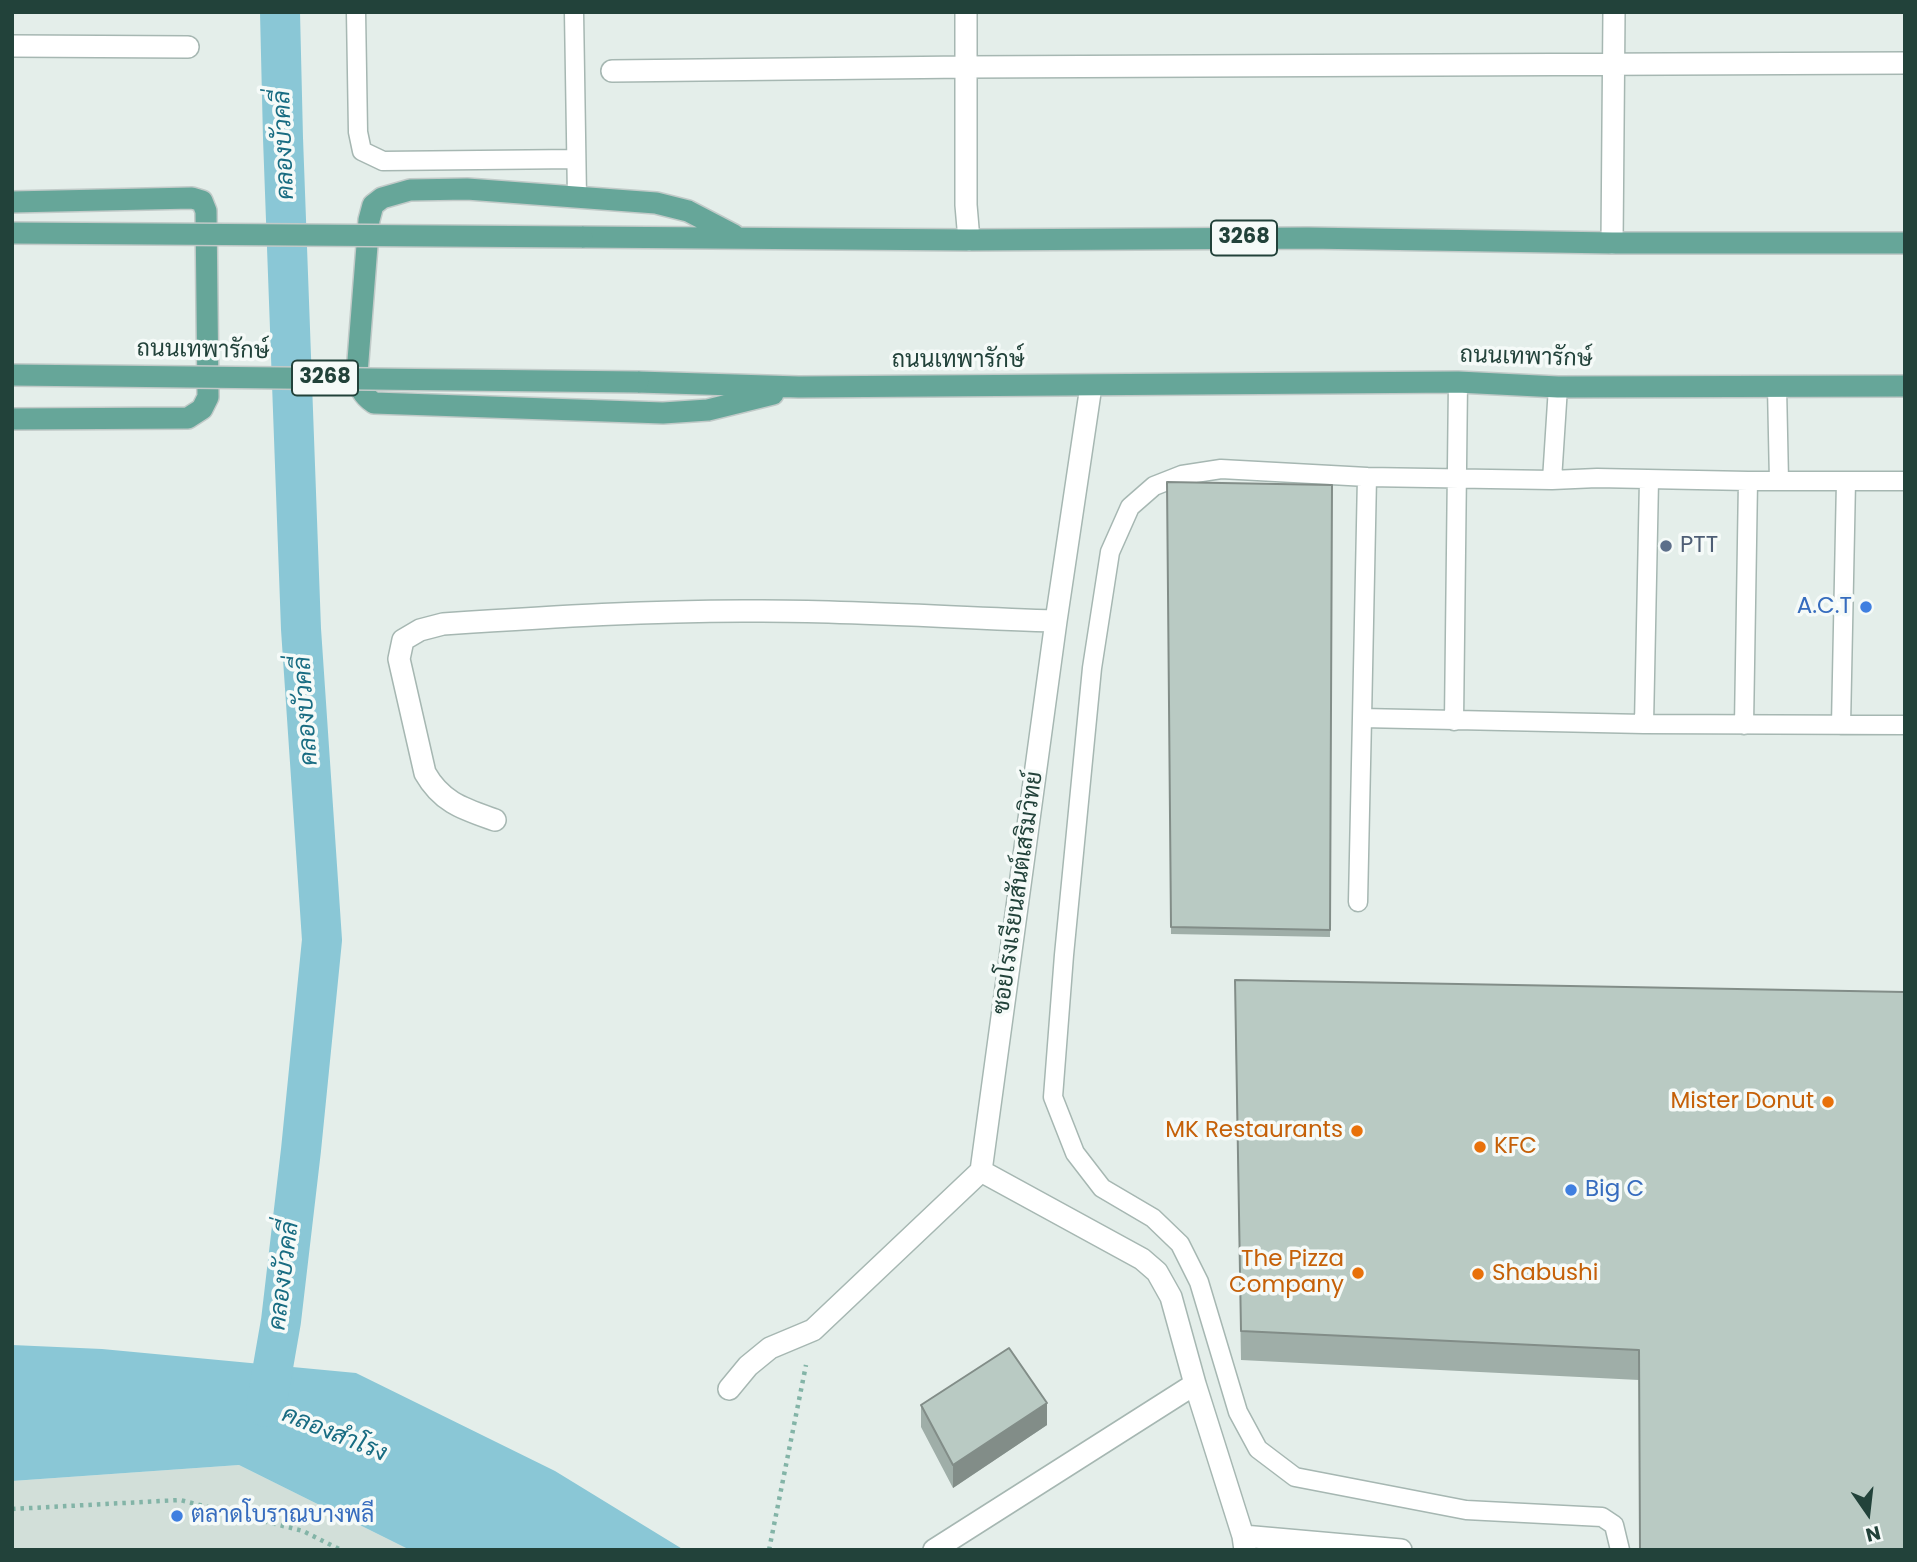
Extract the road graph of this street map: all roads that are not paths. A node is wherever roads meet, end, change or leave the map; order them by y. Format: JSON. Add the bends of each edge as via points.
{"nodes":[{"id":1,"x":356,"y":12,"type":"edge"},
{"id":2,"x":574,"y":12,"type":"edge"},
{"id":3,"x":966,"y":12,"type":"edge"},
{"id":4,"x":1614,"y":12,"type":"edge"},
{"id":5,"x":12,"y":46,"type":"edge"},
{"id":6,"x":188,"y":47,"type":"dead end"},
{"id":7,"x":1614,"y":63,"type":"junction"},
{"id":8,"x":1905,"y":63,"type":"edge"},
{"id":9,"x":966,"y":66,"type":"junction"},
{"id":10,"x":612,"y":71,"type":"dead end"},
{"id":11,"x":576,"y":159,"type":"junction"},
{"id":12,"x":577,"y":197,"type":"junction"},
{"id":13,"x":12,"y":202,"type":"edge"},
{"id":14,"x":12,"y":233,"type":"edge"},
{"id":15,"x":739,"y":238,"type":"junction"},
{"id":16,"x":969,"y":240,"type":"junction"},
{"id":17,"x":1612,"y":243,"type":"junction"},
{"id":18,"x":1905,"y":243,"type":"edge"},
{"id":19,"x":12,"y":375,"type":"edge"},
{"id":20,"x":1458,"y":382,"type":"junction"},
{"id":21,"x":1091,"y":386,"type":"junction"},
{"id":22,"x":1905,"y":386,"type":"edge"},
{"id":23,"x":799,"y":387,"type":"junction"},
{"id":24,"x":1559,"y":387,"type":"junction"},
{"id":25,"x":1777,"y":387,"type":"junction"},
{"id":26,"x":12,"y":419,"type":"edge"},
{"id":27,"x":1367,"y":477,"type":"junction"},
{"id":28,"x":1456,"y":479,"type":"junction"},
{"id":29,"x":1552,"y":480,"type":"junction"},
{"id":30,"x":1648,"y":480,"type":"junction"},
{"id":31,"x":1748,"y":481,"type":"junction"},
{"id":32,"x":1779,"y":481,"type":"junction"},
{"id":33,"x":1846,"y":481,"type":"junction"},
{"id":34,"x":1905,"y":481,"type":"edge"},
{"id":35,"x":1056,"y":621,"type":"junction"},
{"id":36,"x":1362,"y":718,"type":"junction"},
{"id":37,"x":1454,"y":721,"type":"junction"},
{"id":38,"x":1644,"y":724,"type":"junction"},
{"id":39,"x":1744,"y":725,"type":"junction"},
{"id":40,"x":1905,"y":725,"type":"edge"},
{"id":41,"x":1842,"y":726,"type":"junction"},
{"id":42,"x":495,"y":820,"type":"dead end"},
{"id":43,"x":1359,"y":902,"type":"dead end"},
{"id":44,"x":981,"y":1171,"type":"junction"},
{"id":45,"x":1195,"y":1384,"type":"junction"},
{"id":46,"x":729,"y":1389,"type":"dead end"},
{"id":47,"x":1245,"y":1543,"type":"edge"},
{"id":48,"x":934,"y":1550,"type":"edge"},
{"id":49,"x":1401,"y":1550,"type":"edge"},
{"id":50,"x":1620,"y":1550,"type":"edge"}],
"edges":[{"from":1,"to":11,"type":"lane","via":[[362,151],[383,161]]},
{"from":2,"to":11,"type":"lane"},
{"from":3,"to":9,"type":"street"},
{"from":4,"to":7,"type":"street"},
{"from":5,"to":6,"type":"street"},
{"from":7,"to":8,"type":"street"},
{"from":7,"to":9,"type":"street"},
{"from":7,"to":17,"type":"street"},
{"from":9,"to":10,"type":"street"},
{"from":9,"to":16,"type":"street"},
{"from":11,"to":12,"type":"lane"},
{"from":12,"to":15,"type":"main road","via":[[656,202],[688,211]]},
{"from":12,"to":23,"type":"main road","via":[[410,190],[373,205],[357,373],[364,396],[374,403],[663,413],[708,410]]},
{"from":13,"to":26,"type":"main road","via":[[202,201],[206,211],[208,397],[202,409],[188,418]]},
{"from":14,"to":15,"type":"main road","number":"3268","bridge":true},
{"from":15,"to":16,"type":"main road","number":"3268"},
{"from":16,"to":17,"type":"main road","number":"3268","via":[[1308,238]]},
{"from":17,"to":18,"type":"main road","number":"3268"},
{"from":19,"to":23,"type":"main road","name":"ถนนเทพารักษ์","number":"3268","bridge":true},
{"from":20,"to":21,"type":"main road","name":"ถนนเทพารักษ์","number":"3268"},
{"from":20,"to":24,"type":"main road","name":"ถนนเทพารักษ์","number":"3268"},
{"from":20,"to":28,"type":"lane"},
{"from":21,"to":23,"type":"main road","name":"ถนนเทพารักษ์","number":"3268"},
{"from":21,"to":35,"type":"street","name":"ซอยโรงเรียนสันต์เสริมวิทย์"},
{"from":22,"to":25,"type":"main road","name":"ถนนเทพารักษ์","number":"3268"},
{"from":24,"to":25,"type":"main road","name":"ถนนเทพารักษ์","number":"3268"},
{"from":24,"to":29,"type":"lane"},
{"from":25,"to":32,"type":"lane"},
{"from":27,"to":28,"type":"lane"},
{"from":27,"to":36,"type":"lane"},
{"from":27,"to":50,"type":"lane","via":[[1221,469],[1182,475],[1154,486],[1130,507],[1110,552],[1091,668],[1053,1097],[1075,1153],[1102,1188],[1153,1218],[1180,1244],[1199,1282],[1238,1412],[1258,1449],[1294,1477],[1308,1480],[1466,1510],[1602,1517],[1614,1525]]},
{"from":28,"to":29,"type":"lane"},
{"from":28,"to":37,"type":"lane"},
{"from":29,"to":30,"type":"lane"},
{"from":30,"to":31,"type":"lane"},
{"from":30,"to":38,"type":"lane"},
{"from":31,"to":32,"type":"lane"},
{"from":31,"to":39,"type":"lane"},
{"from":32,"to":33,"type":"lane"},
{"from":33,"to":34,"type":"lane"},
{"from":33,"to":41,"type":"lane"},
{"from":35,"to":42,"type":"street","via":[[708,611],[470,622],[420,630],[403,640],[399,659],[425,773],[434,789],[458,807]]},
{"from":35,"to":44,"type":"street","name":"ซอยโรงเรียนสันต์เสริมวิทย์"},
{"from":36,"to":37,"type":"lane"},
{"from":36,"to":43,"type":"lane"},
{"from":37,"to":38,"type":"lane"},
{"from":38,"to":39,"type":"lane"},
{"from":39,"to":41,"type":"lane"},
{"from":40,"to":41,"type":"lane"},
{"from":44,"to":45,"type":"street","via":[[1142,1259],[1157,1272],[1171,1297]]},
{"from":44,"to":46,"type":"street","via":[[813,1330],[770,1348]]},
{"from":45,"to":47,"type":"street"},
{"from":45,"to":48,"type":"street"},
{"from":47,"to":49,"type":"street"}]}
